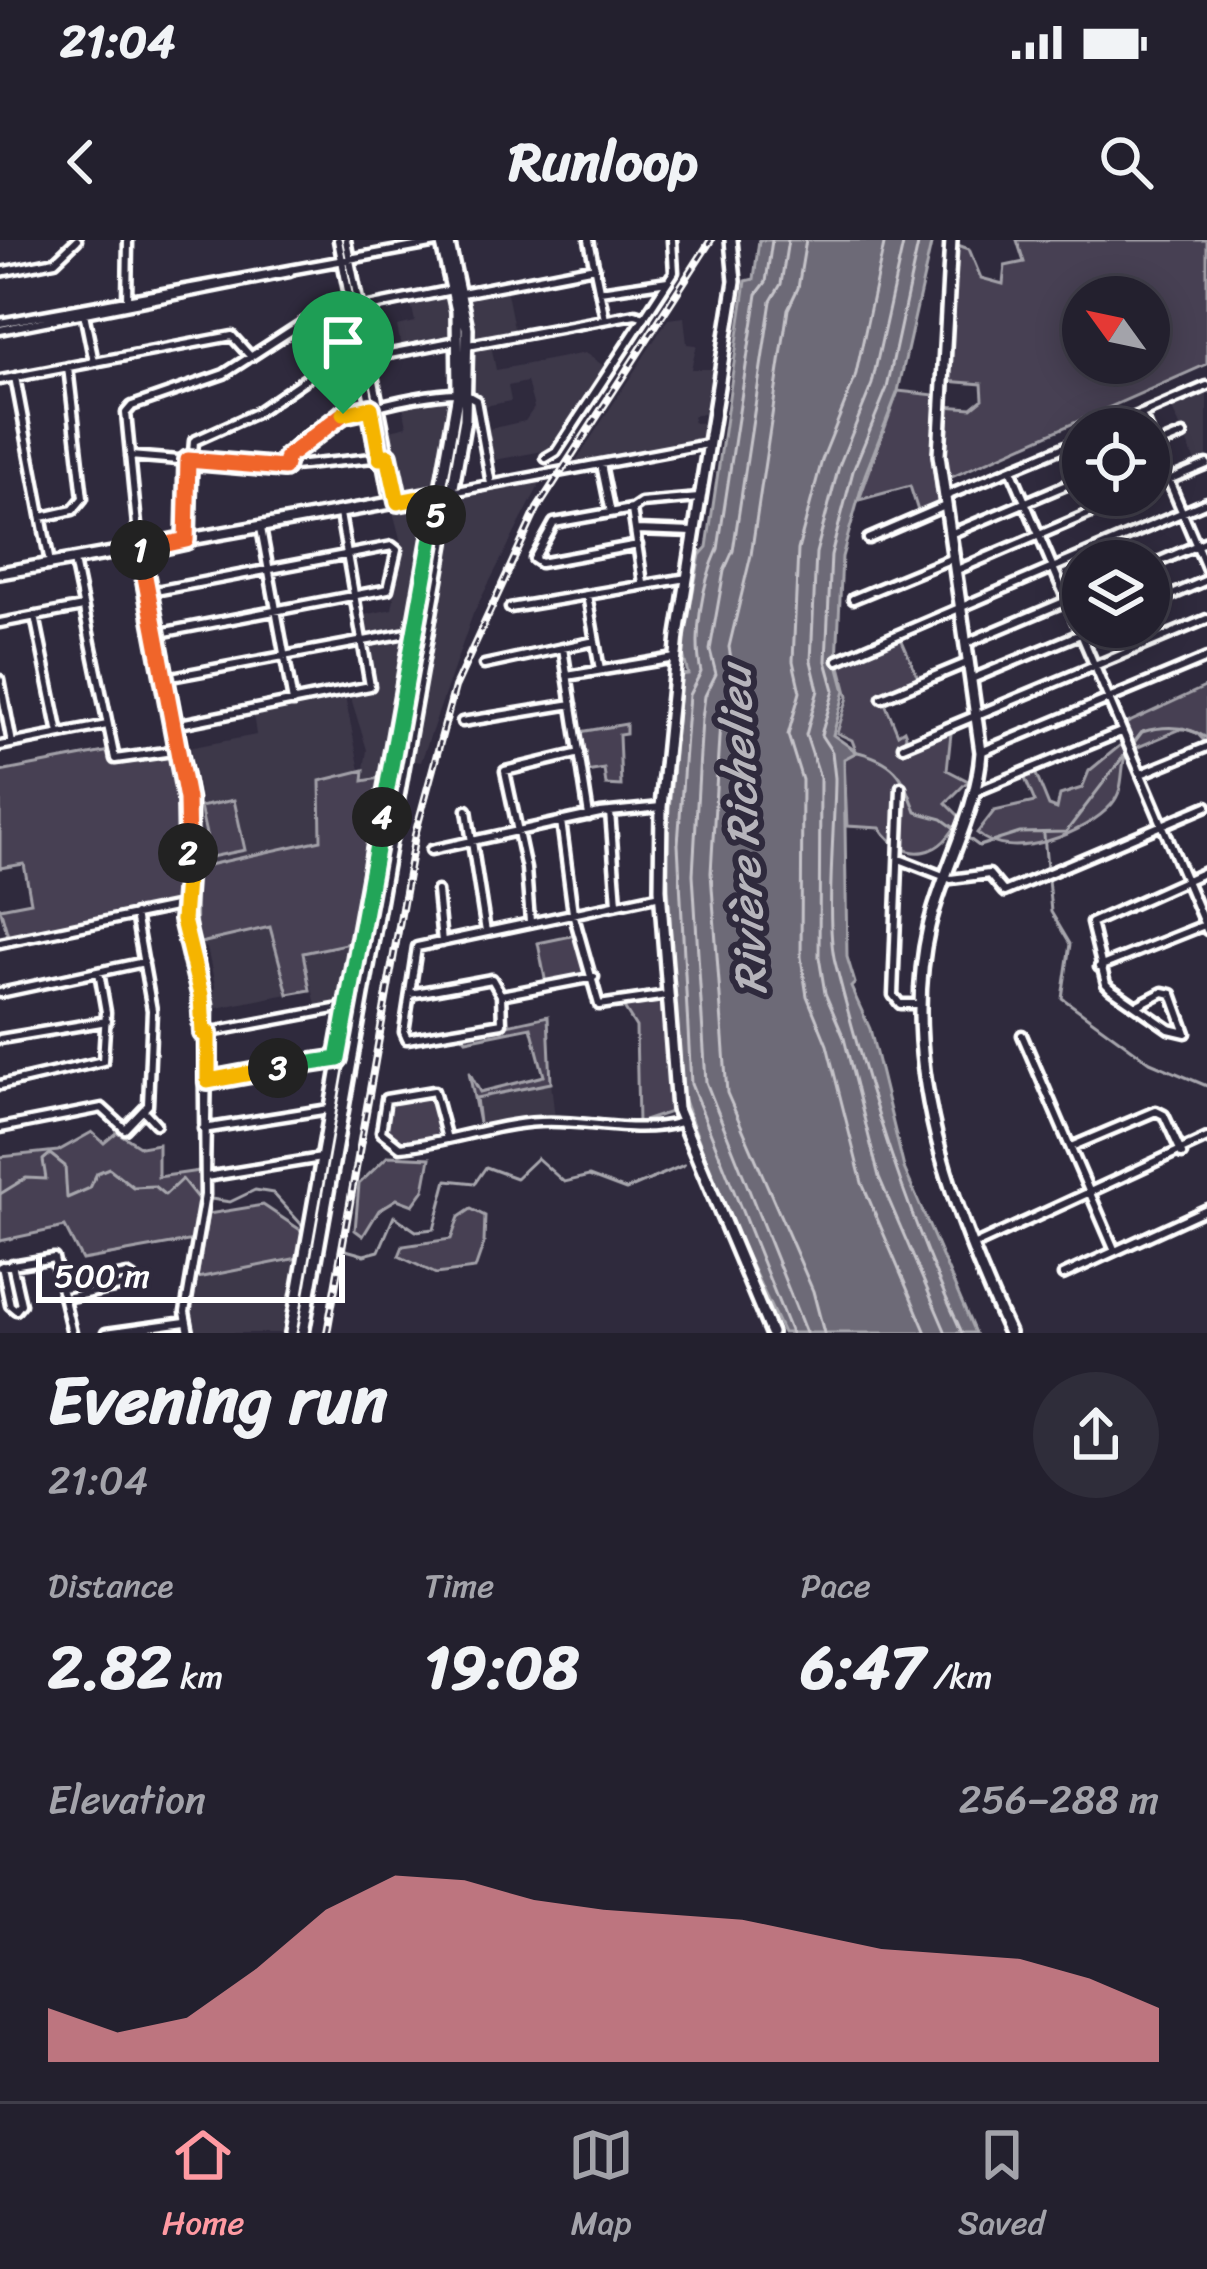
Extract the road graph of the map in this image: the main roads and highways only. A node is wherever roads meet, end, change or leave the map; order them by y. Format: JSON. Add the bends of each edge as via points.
{"nodes":[{"id":1,"x":446,"y":240,"type":"edge"},
{"id":2,"x":731,"y":240,"type":"edge"},
{"id":3,"x":952,"y":240,"type":"edge"},
{"id":4,"x":446,"y":493,"type":"junction"},
{"id":5,"x":1,"y":569,"type":"edge"},
{"id":6,"x":291,"y":1333,"type":"edge"},
{"id":7,"x":303,"y":1333,"type":"edge"},
{"id":8,"x":771,"y":1333,"type":"edge"},
{"id":9,"x":1010,"y":1333,"type":"edge"}],
"edges":[{"from":1,"to":4,"type":"main road","via":[[464,343]]},
{"from":2,"to":8,"type":"main road","via":[[735,281],[675,658],[661,895],[681,1122]]},
{"from":3,"to":9,"type":"main road","via":[[938,418],[981,752],[925,950],[921,1004],[932,1116]]},
{"from":4,"to":5,"type":"main road"},
{"from":4,"to":6,"type":"main road"},
{"from":4,"to":7,"type":"main road"}]}
